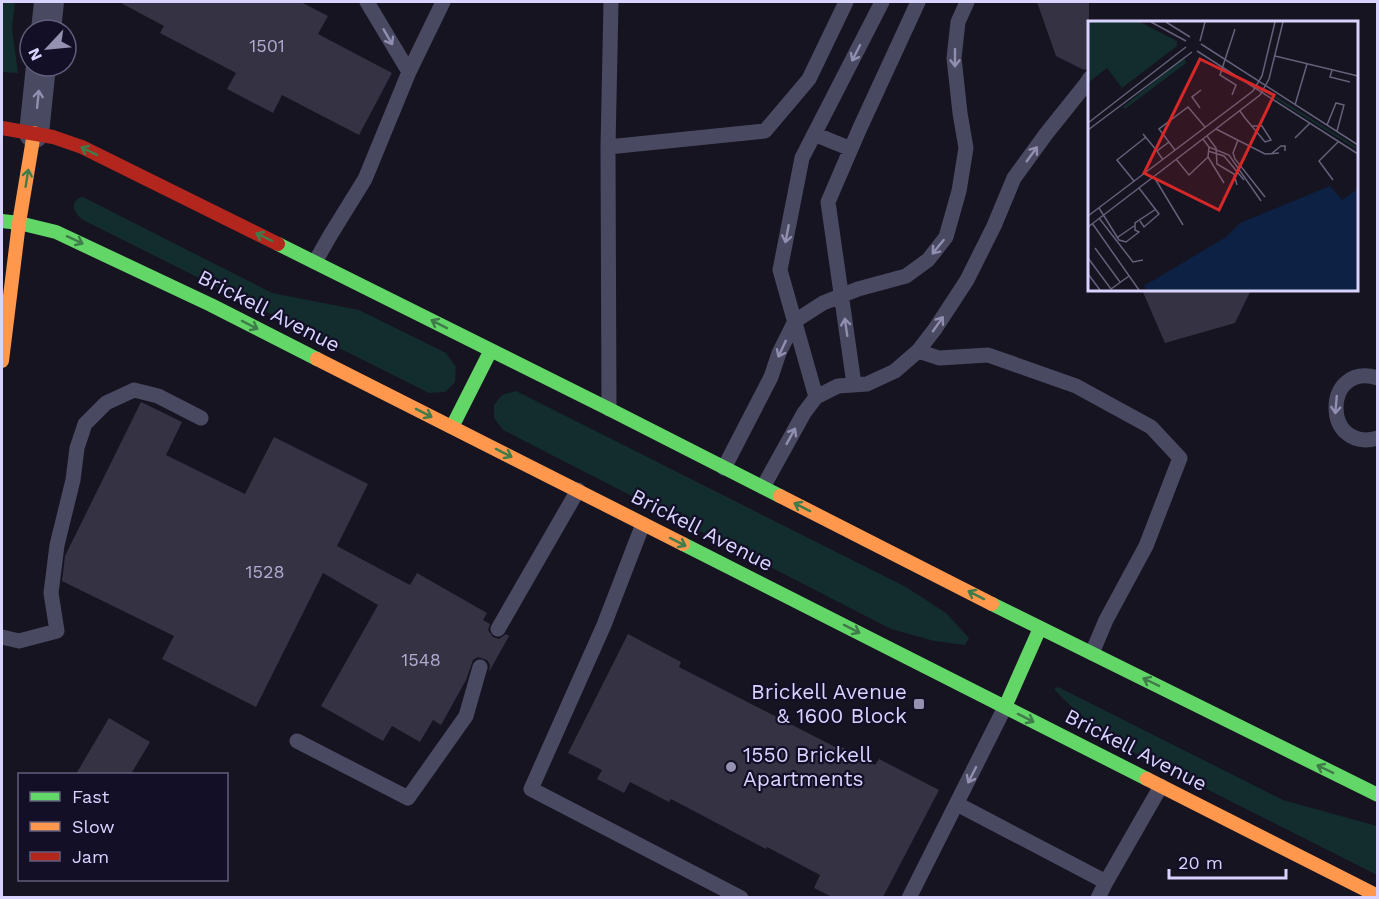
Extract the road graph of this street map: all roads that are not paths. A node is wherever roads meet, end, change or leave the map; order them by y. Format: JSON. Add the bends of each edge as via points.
{"nodes":[{"id":1,"x":49,"y":2,"type":"edge"},
{"id":2,"x":367,"y":2,"type":"edge"},
{"id":3,"x":443,"y":2,"type":"edge"},
{"id":4,"x":611,"y":2,"type":"edge"},
{"id":5,"x":846,"y":2,"type":"edge"},
{"id":6,"x":882,"y":2,"type":"edge"},
{"id":7,"x":918,"y":2,"type":"edge"},
{"id":8,"x":967,"y":2,"type":"edge"},
{"id":9,"x":47,"y":18,"type":"edge"},
{"id":10,"x":408,"y":72,"type":"junction"},
{"id":11,"x":40,"y":78,"type":"edge"},
{"id":12,"x":1088,"y":80,"type":"edge"},
{"id":13,"x":2,"y":128,"type":"edge"},
{"id":14,"x":34,"y":133,"type":"junction"},
{"id":15,"x":814,"y":134,"type":"junction"},
{"id":16,"x":608,"y":147,"type":"junction"},
{"id":17,"x":851,"y":149,"type":"junction"},
{"id":18,"x":2,"y":221,"type":"edge"},
{"id":19,"x":19,"y":223,"type":"junction"},
{"id":20,"x":315,"y":262,"type":"junction"},
{"id":21,"x":842,"y":296,"type":"junction"},
{"id":22,"x":795,"y":321,"type":"junction"},
{"id":23,"x":491,"y":350,"type":"junction"},
{"id":24,"x":918,"y":351,"type":"junction"},
{"id":25,"x":2,"y":361,"type":"edge"},
{"id":26,"x":1377,"y":378,"type":"edge"},
{"id":27,"x":854,"y":384,"type":"junction"},
{"id":28,"x":816,"y":397,"type":"junction"},
{"id":29,"x":609,"y":410,"type":"junction"},
{"id":30,"x":201,"y":418,"type":"dead end"},
{"id":31,"x":452,"y":427,"type":"junction"},
{"id":32,"x":1377,"y":438,"type":"edge"},
{"id":33,"x":724,"y":468,"type":"junction"},
{"id":34,"x":763,"y":487,"type":"junction"},
{"id":35,"x":578,"y":490,"type":"junction"},
{"id":36,"x":643,"y":524,"type":"junction"},
{"id":37,"x":1040,"y":628,"type":"junction"},
{"id":38,"x":498,"y":629,"type":"dead end"},
{"id":39,"x":2,"y":637,"type":"edge"},
{"id":40,"x":1092,"y":653,"type":"junction"},
{"id":41,"x":480,"y":667,"type":"dead end"},
{"id":42,"x":1005,"y":707,"type":"junction"},
{"id":43,"x":297,"y":741,"type":"dead end"},
{"id":44,"x":1161,"y":786,"type":"junction"},
{"id":45,"x":1374,"y":788,"type":"edge"},
{"id":46,"x":957,"y":804,"type":"junction"},
{"id":47,"x":1106,"y":882,"type":"junction"},
{"id":48,"x":1377,"y":896,"type":"edge"},
{"id":49,"x":741,"y":897,"type":"edge"},
{"id":50,"x":909,"y":897,"type":"edge"},
{"id":51,"x":1098,"y":897,"type":"edge"}],
"edges":[{"from":1,"to":9,"type":"street"},
{"from":2,"to":10,"type":"lane","one_way":true},
{"from":3,"to":10,"type":"lane"},
{"from":4,"to":16,"type":"lane"},
{"from":5,"to":16,"type":"lane","via":[[809,79],[765,131]]},
{"from":6,"to":15,"type":"lane","one_way":true},
{"from":7,"to":17,"type":"lane"},
{"from":8,"to":21,"type":"lane","one_way":true,"via":[[958,22],[954,58],[966,148],[946,237],[928,260],[906,276]]},
{"from":10,"to":20,"type":"lane","via":[[365,179]]},
{"from":14,"to":11,"type":"street","one_way":true},
{"from":24,"to":12,"type":"lane","one_way":true,"via":[[967,280],[1014,178]]},
{"from":13,"to":14,"type":"main road"},
{"from":19,"to":14,"type":"main road","one_way":true},
{"from":20,"to":14,"type":"main road","one_way":true,"via":[[82,147]]},
{"from":15,"to":17,"type":"lane"},
{"from":15,"to":22,"type":"lane","one_way":true,"via":[[802,158],[780,270]]},
{"from":16,"to":29,"type":"lane"},
{"from":17,"to":21,"type":"lane","via":[[828,202]]},
{"from":18,"to":19,"type":"main road","name":"Brickell Avenue"},
{"from":19,"to":25,"type":"main road"},
{"from":19,"to":31,"type":"main road","name":"Brickell Avenue","one_way":true,"via":[[73,239]]},
{"from":23,"to":20,"type":"main road","one_way":true},
{"from":21,"to":22,"type":"lane"},
{"from":27,"to":21,"type":"lane","one_way":true},
{"from":22,"to":28,"type":"lane"},
{"from":22,"to":33,"type":"lane","one_way":true},
{"from":23,"to":29,"type":"main road"},
{"from":23,"to":31,"type":"main road"},
{"from":24,"to":27,"type":"lane","via":[[895,371],[867,384]]},
{"from":24,"to":40,"type":"lane","via":[[939,358],[988,356],[1076,386],[1151,428],[1180,459],[1146,546]]},
{"from":26,"to":32,"type":"lane","one_way":true,"via":[[1364,376],[1344,384],[1335,403],[1339,425],[1346,433],[1365,440]]},
{"from":27,"to":28,"type":"lane","via":[[838,386]]},
{"from":34,"to":28,"type":"lane","one_way":true},
{"from":29,"to":33,"type":"main road"},
{"from":30,"to":39,"type":"lane","via":[[158,396],[134,390],[106,403],[85,424],[57,545],[51,593],[57,631],[19,641]]},
{"from":31,"to":35,"type":"main road","name":"Brickell Avenue","one_way":true},
{"from":33,"to":34,"type":"main road"},
{"from":37,"to":34,"type":"main road","one_way":true},
{"from":35,"to":36,"type":"main road","name":"Brickell Avenue"},
{"from":35,"to":38,"type":"lane"},
{"from":36,"to":42,"type":"main road","name":"Brickell Avenue","one_way":true},
{"from":36,"to":49,"type":"lane","via":[[604,625],[531,789]]},
{"from":37,"to":40,"type":"main road"},
{"from":37,"to":42,"type":"main road"},
{"from":45,"to":40,"type":"main road","one_way":true},
{"from":41,"to":43,"type":"lane","via":[[465,716],[408,798]]},
{"from":42,"to":44,"type":"main road","name":"Brickell Avenue","one_way":true},
{"from":42,"to":46,"type":"lane","one_way":true},
{"from":44,"to":47,"type":"lane"},
{"from":44,"to":48,"type":"main road","name":"Brickell Avenue"},
{"from":46,"to":47,"type":"lane"},
{"from":46,"to":50,"type":"lane"},
{"from":47,"to":51,"type":"lane"}]}
